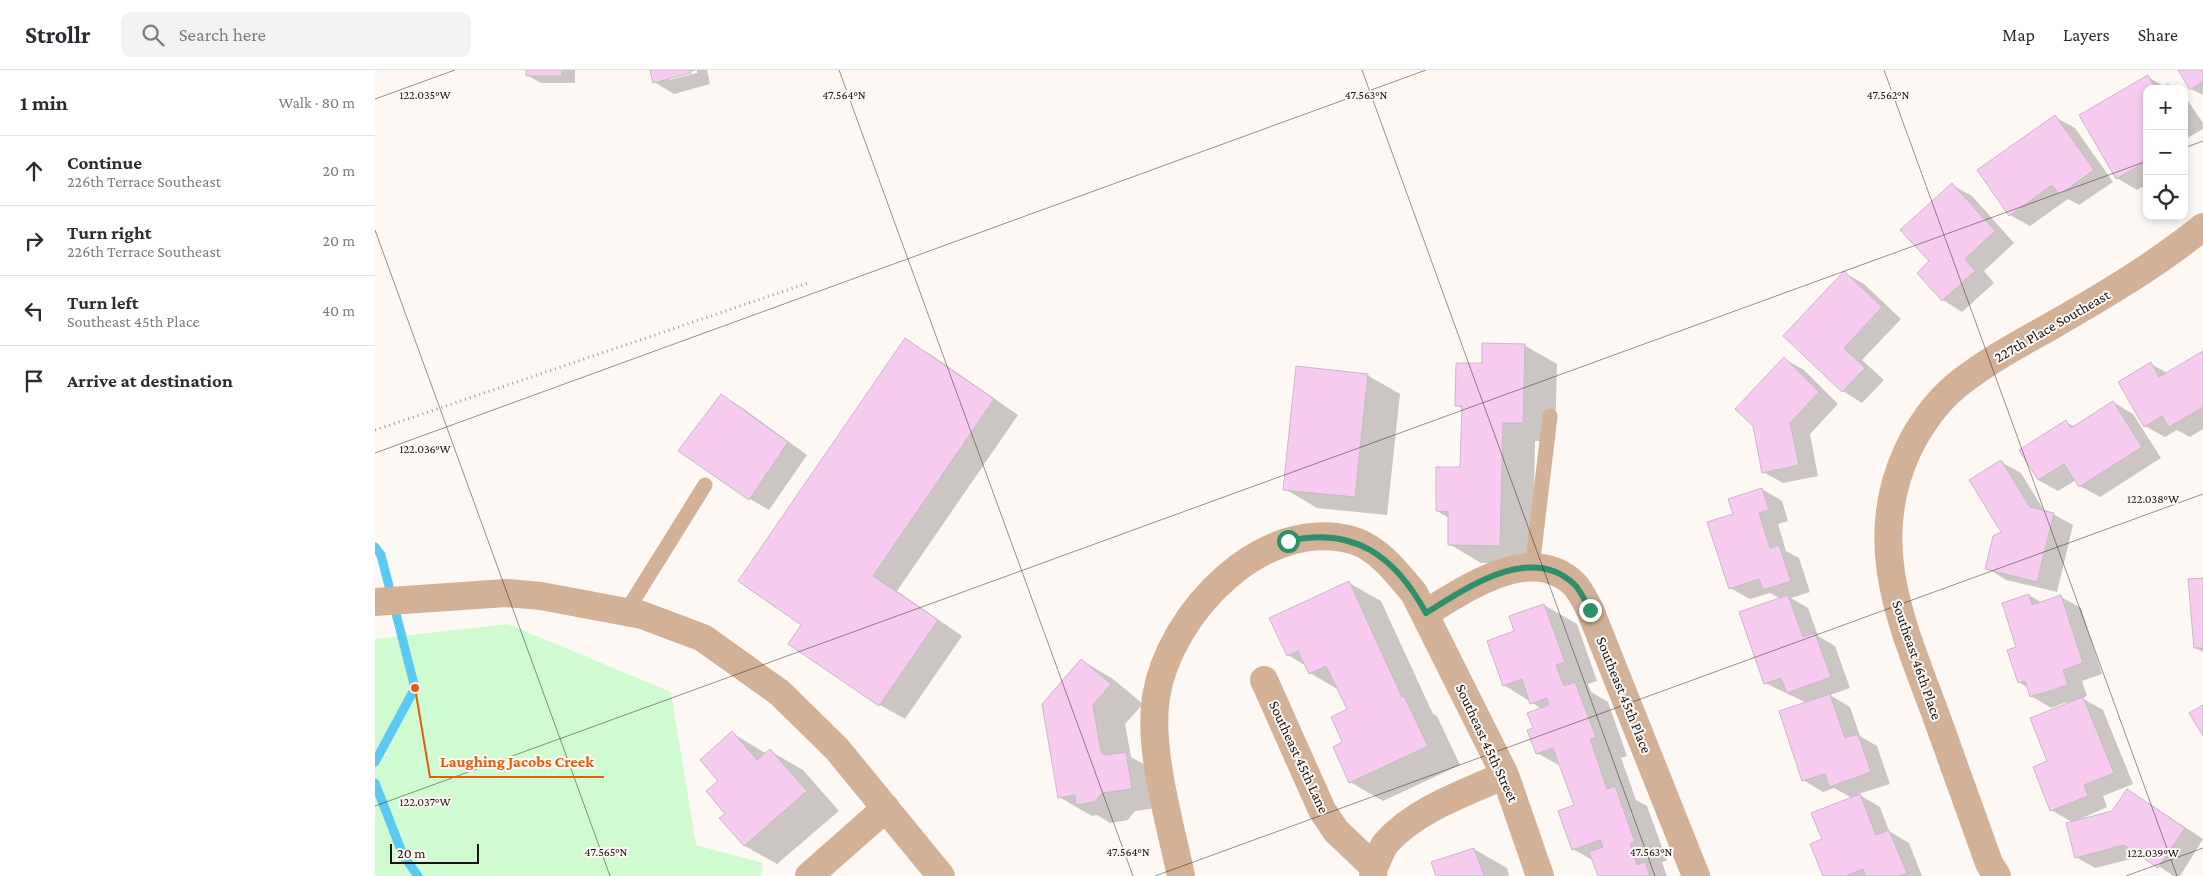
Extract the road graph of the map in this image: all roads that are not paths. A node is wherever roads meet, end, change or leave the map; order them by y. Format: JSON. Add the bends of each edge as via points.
{"nodes":[{"id":1,"x":2203,"y":228,"type":"edge"},
{"id":2,"x":1550,"y":416,"type":"dead end"},
{"id":3,"x":1913,"y":438,"type":"joint"},
{"id":4,"x":705,"y":485,"type":"dead end"},
{"id":5,"x":1532,"y":568,"type":"junction"},
{"id":6,"x":375,"y":602,"type":"edge"},
{"id":7,"x":626,"y":612,"type":"junction"},
{"id":8,"x":1426,"y":613,"type":"junction"},
{"id":9,"x":1264,"y":680,"type":"dead end"},
{"id":10,"x":1505,"y":775,"type":"junction"},
{"id":11,"x":886,"y":808,"type":"junction"},
{"id":12,"x":1374,"y":872,"type":"edge"},
{"id":13,"x":809,"y":876,"type":"edge"},
{"id":14,"x":941,"y":876,"type":"edge"},
{"id":15,"x":1181,"y":876,"type":"edge"},
{"id":16,"x":1539,"y":876,"type":"edge"},
{"id":17,"x":1696,"y":876,"type":"edge"},
{"id":18,"x":1997,"y":876,"type":"edge"}],
"edges":[{"from":1,"to":3,"type":"street","name":"227th Place Southeast","via":[[2127,282],[1988,362],[1956,386]]},
{"from":2,"to":5,"type":"lane"},
{"from":3,"to":18,"type":"street","name":"Southeast 46th Place","via":[[1892,496],[1887,534],[1889,570],[1899,615],[1989,863]]},
{"from":4,"to":7,"type":"lane"},
{"from":5,"to":8,"type":"street","name":"Southeast 45th Place","via":[[1496,573]]},
{"from":5,"to":17,"type":"street","name":"Southeast 45th Place","via":[[1557,573],[1573,582],[1580,591]]},
{"from":6,"to":7,"type":"street","via":[[506,593]]},
{"from":7,"to":11,"type":"street","via":[[703,638],[780,694],[837,750]]},
{"from":8,"to":10,"type":"street","name":"Southeast 45th Street"},
{"from":8,"to":15,"type":"street","name":"Southeast 45th Street","via":[[1415,593],[1372,551],[1356,542],[1332,536],[1309,536],[1288,541],[1260,554],[1216,587],[1175,641],[1157,696],[1157,752]]},
{"from":9,"to":12,"type":"street","name":"Southeast 45th Lane","via":[[1322,810],[1336,831]]},
{"from":10,"to":12,"type":"street","via":[[1453,798],[1402,828],[1385,845]]},
{"from":10,"to":16,"type":"street","name":"Southeast 45th Street"},
{"from":11,"to":13,"type":"street"},
{"from":11,"to":14,"type":"street"}]}
